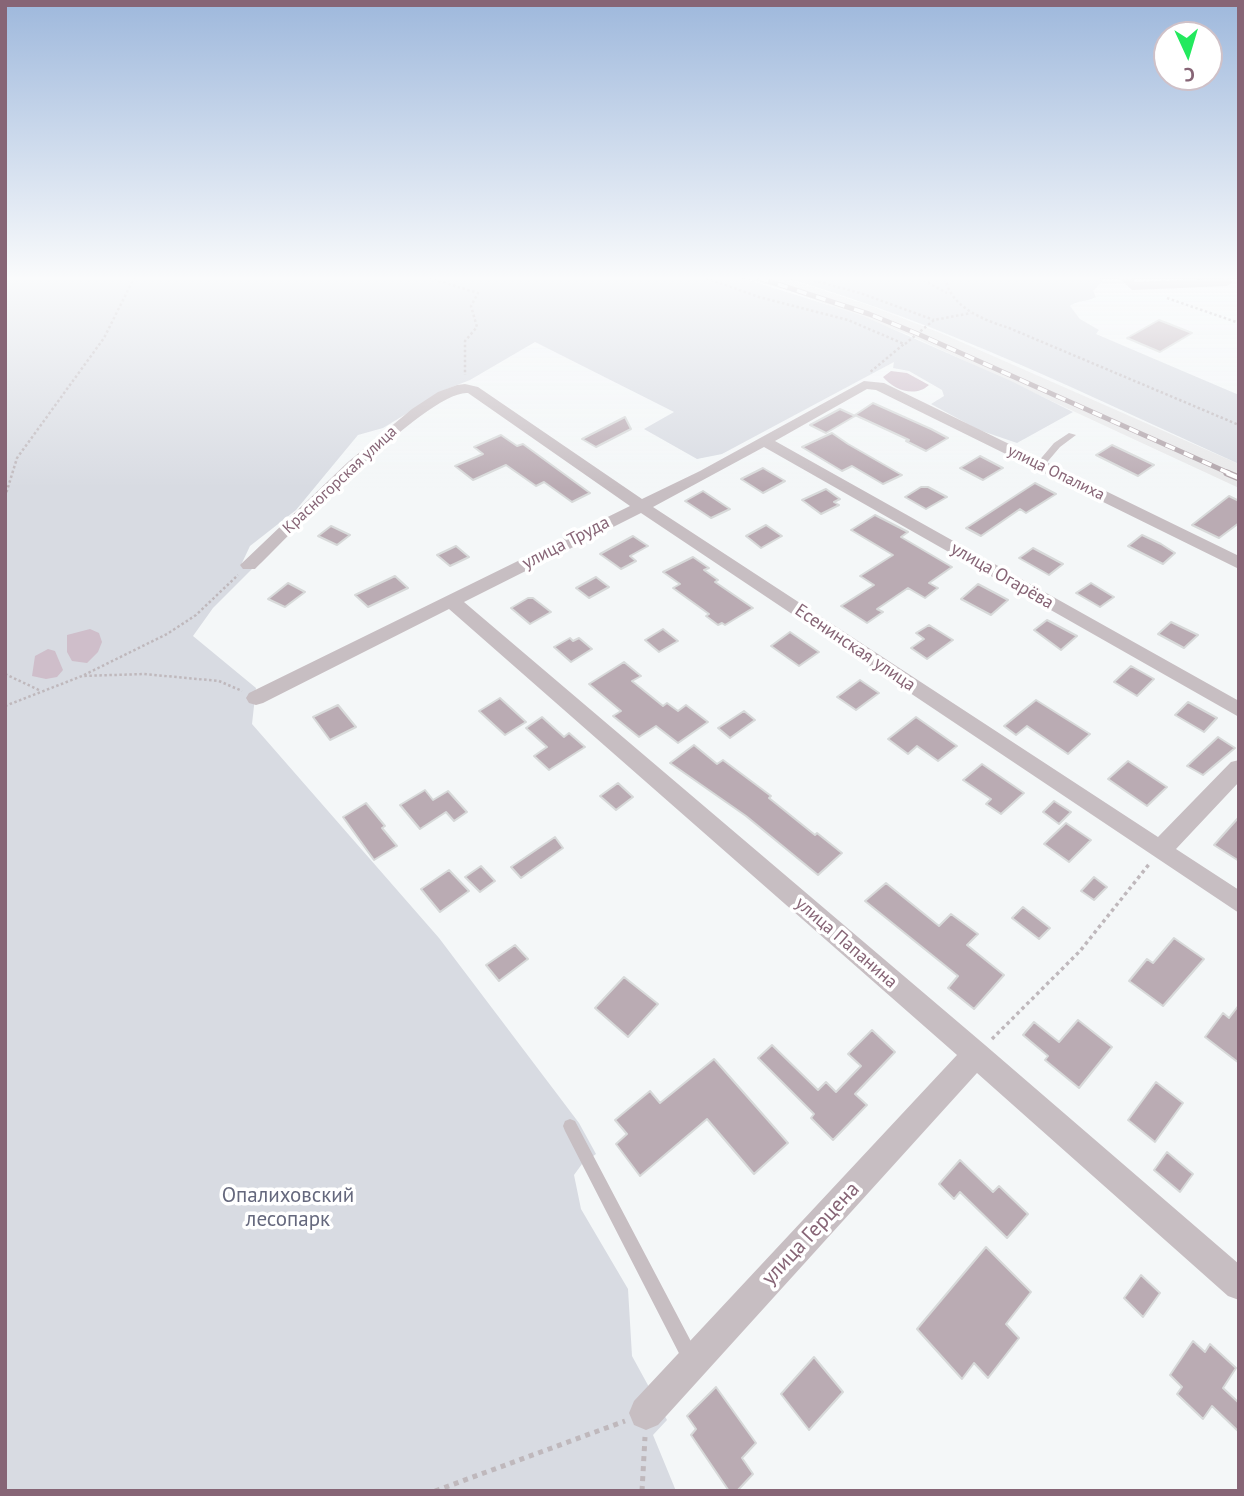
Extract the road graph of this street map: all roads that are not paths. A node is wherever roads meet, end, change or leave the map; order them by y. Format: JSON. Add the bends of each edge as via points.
{"nodes":[{"id":1,"x":873,"y":384,"type":"joint"},
{"id":2,"x":468,"y":389,"type":"joint"},
{"id":3,"x":1072,"y":435,"type":"dead end"},
{"id":4,"x":766,"y":442,"type":"junction"},
{"id":5,"x":1040,"y":465,"type":"junction"},
{"id":6,"x":641,"y":506,"type":"junction"},
{"id":7,"x":1239,"y":563,"type":"edge"},
{"id":8,"x":248,"y":565,"type":"road end"},
{"id":9,"x":452,"y":602,"type":"junction"},
{"id":10,"x":256,"y":698,"type":"road end"},
{"id":11,"x":1239,"y":709,"type":"edge"},
{"id":12,"x":1239,"y":768,"type":"edge"},
{"id":13,"x":1160,"y":850,"type":"junction"},
{"id":14,"x":1239,"y":903,"type":"edge"},
{"id":15,"x":976,"y":1054,"type":"junction"},
{"id":16,"x":569,"y":1126,"type":"dead end"},
{"id":17,"x":1239,"y":1285,"type":"edge"},
{"id":18,"x":693,"y":1362,"type":"junction"},
{"id":19,"x":646,"y":1413,"type":"road end"}],
"edges":[{"from":1,"to":4,"type":"street","name":"улица Труда"},
{"from":1,"to":5,"type":"street","name":"улица Опалиха"},
{"from":2,"to":6,"type":"street","name":"Есенинская улица"},
{"from":2,"to":8,"type":"street","name":"Красногорская улица","via":[[448,392],[392,430]]},
{"from":3,"to":5,"type":"lane","via":[[1056,445]]},
{"from":4,"to":6,"type":"street","name":"улица Труда"},
{"from":4,"to":11,"type":"street","name":"улица Огарёва"},
{"from":5,"to":7,"type":"street","name":"улица Опалиха"},
{"from":6,"to":9,"type":"street","name":"улица Труда"},
{"from":6,"to":13,"type":"street","name":"Есенинская улица"},
{"from":9,"to":10,"type":"street","name":"улица Труда"},
{"from":9,"to":15,"type":"street","name":"улица Папанина"},
{"from":12,"to":13,"type":"street"},
{"from":13,"to":14,"type":"street","name":"Есенинская улица"},
{"from":15,"to":17,"type":"street","name":"улица Папанина"},
{"from":15,"to":18,"type":"street","name":"улица Герцена"},
{"from":16,"to":18,"type":"lane"},
{"from":18,"to":19,"type":"street","name":"улица Герцена"}]}
